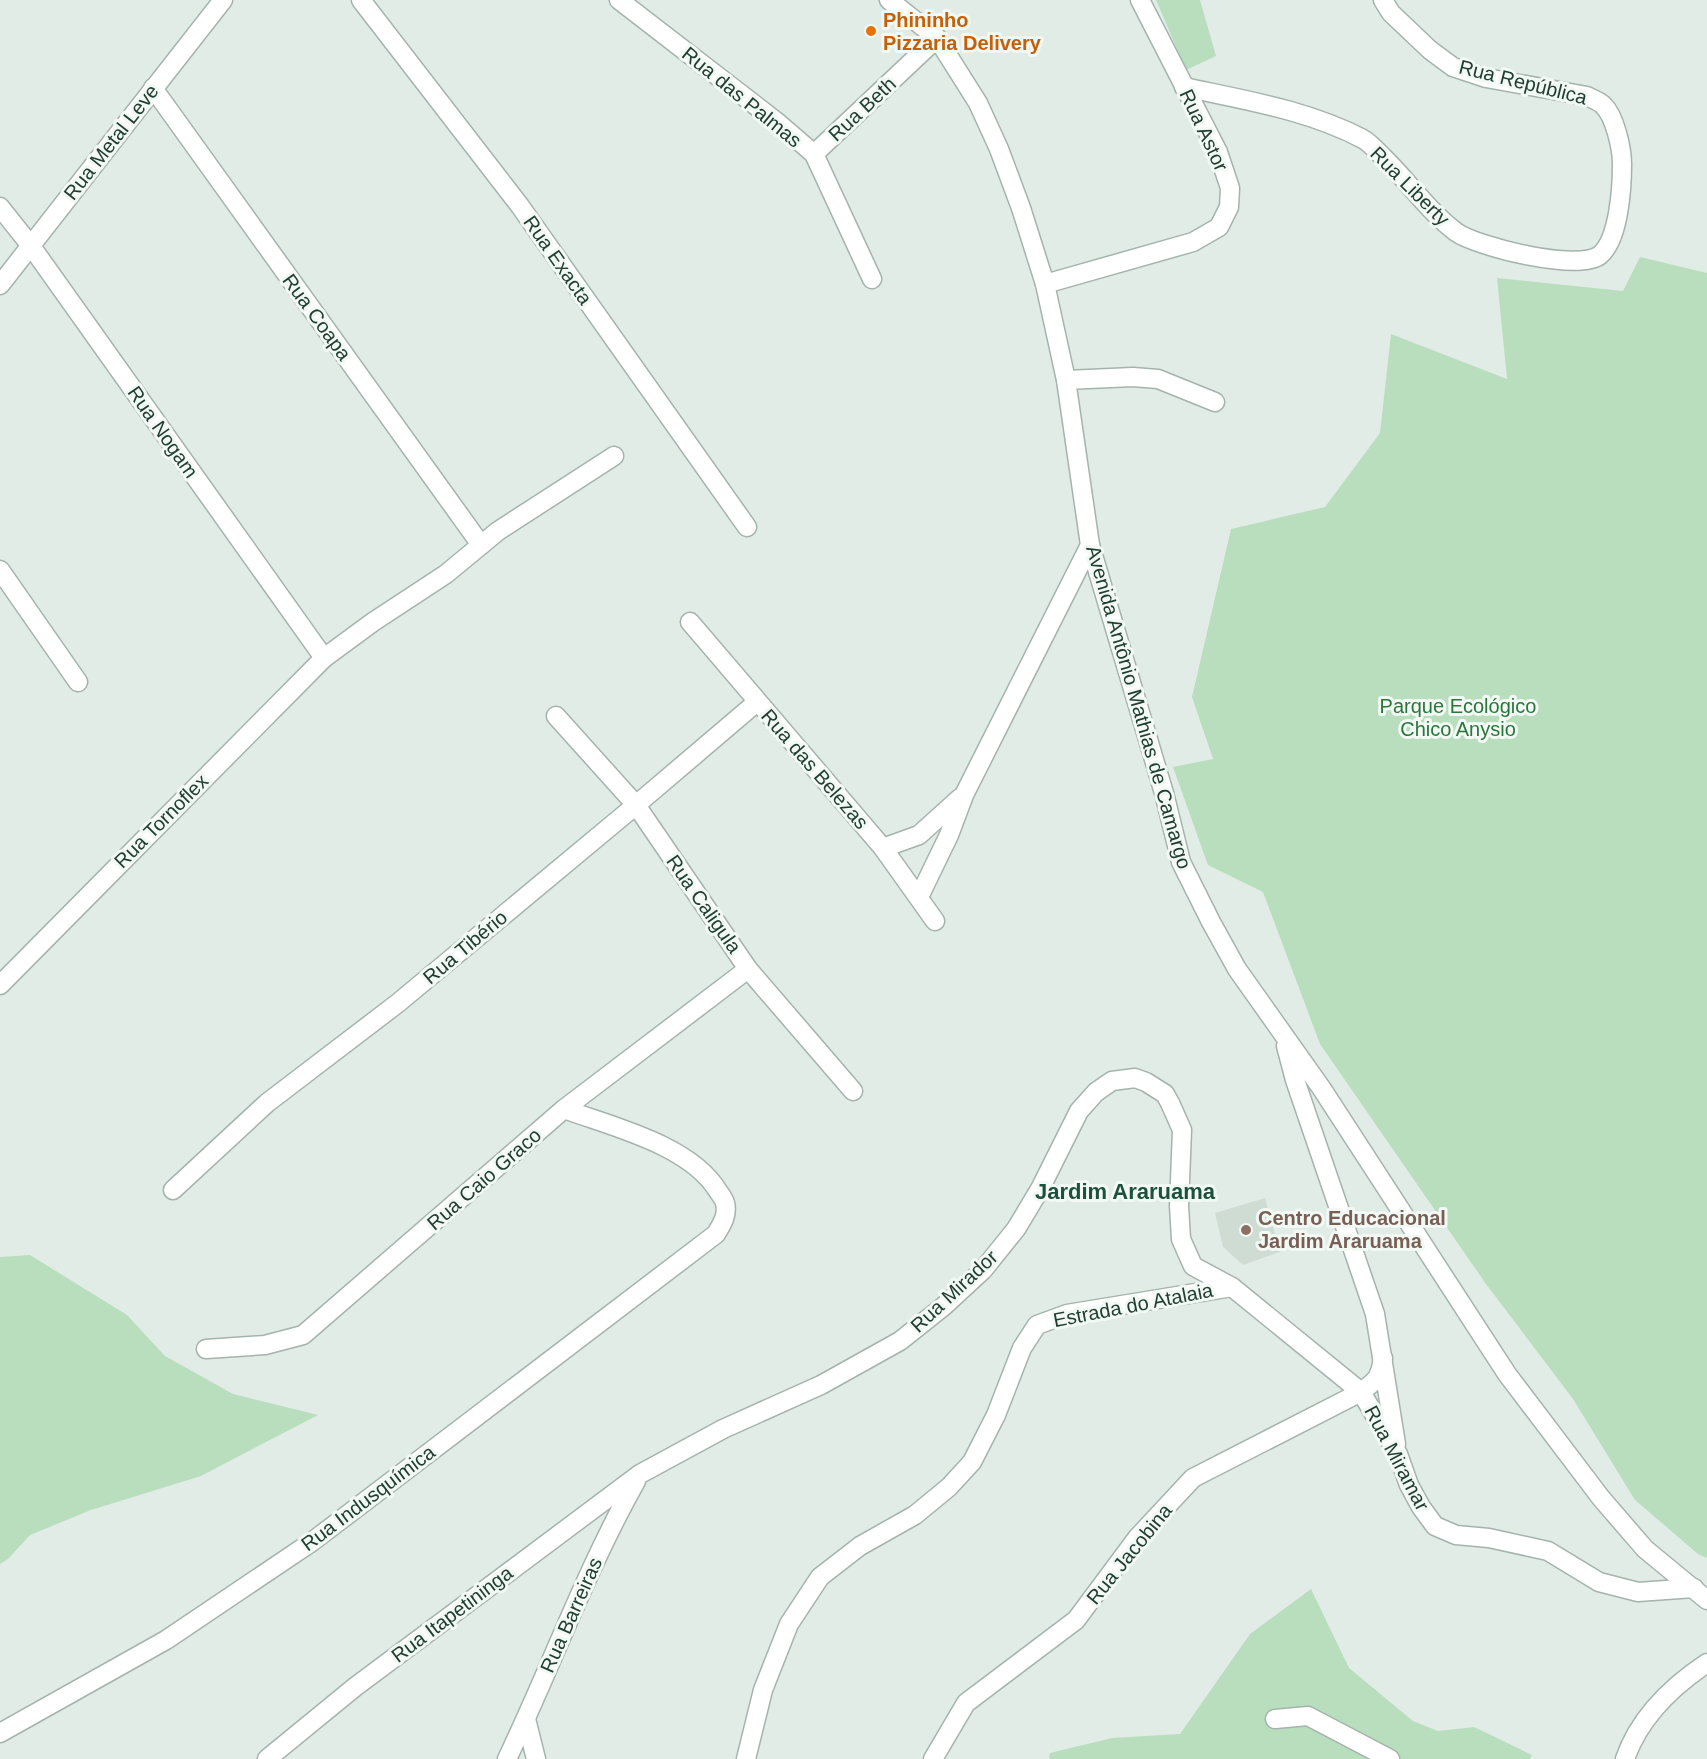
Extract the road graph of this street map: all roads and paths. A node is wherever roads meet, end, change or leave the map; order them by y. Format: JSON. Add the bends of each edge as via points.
{"nodes":[{"id":1,"x":223,"y":0,"type":"edge"},
{"id":2,"x":361,"y":0,"type":"edge"},
{"id":3,"x":619,"y":0,"type":"edge"},
{"id":4,"x":889,"y":0,"type":"edge"},
{"id":5,"x":1140,"y":0,"type":"edge"},
{"id":6,"x":1383,"y":0,"type":"edge"},
{"id":7,"x":937,"y":38,"type":"junction"},
{"id":8,"x":1184,"y":87,"type":"junction"},
{"id":9,"x":153,"y":88,"type":"junction"},
{"id":10,"x":814,"y":154,"type":"junction"},
{"id":11,"x":0,"y":207,"type":"edge"},
{"id":12,"x":31,"y":246,"type":"junction"},
{"id":13,"x":1602,"y":254,"type":"joint"},
{"id":14,"x":872,"y":279,"type":"dead end"},
{"id":15,"x":1045,"y":284,"type":"junction"},
{"id":16,"x":0,"y":285,"type":"edge"},
{"id":17,"x":1066,"y":380,"type":"junction"},
{"id":18,"x":1215,"y":402,"type":"dead end"},
{"id":19,"x":614,"y":456,"type":"dead end"},
{"id":20,"x":747,"y":526,"type":"dead end"},
{"id":21,"x":481,"y":545,"type":"junction"},
{"id":22,"x":1090,"y":545,"type":"junction"},
{"id":23,"x":0,"y":570,"type":"edge"},
{"id":24,"x":690,"y":622,"type":"dead end"},
{"id":25,"x":324,"y":658,"type":"junction"},
{"id":26,"x":78,"y":682,"type":"dead end"},
{"id":27,"x":757,"y":702,"type":"junction"},
{"id":28,"x":556,"y":716,"type":"dead end"},
{"id":29,"x":964,"y":795,"type":"junction"},
{"id":30,"x":636,"y":806,"type":"junction"},
{"id":31,"x":883,"y":848,"type":"junction"},
{"id":32,"x":919,"y":897,"type":"junction"},
{"id":33,"x":935,"y":921,"type":"dead end"},
{"id":34,"x":748,"y":969,"type":"junction"},
{"id":35,"x":0,"y":986,"type":"edge"},
{"id":36,"x":1283,"y":1036,"type":"junction"},
{"id":37,"x":853,"y":1091,"type":"dead end"},
{"id":38,"x":564,"y":1109,"type":"junction"},
{"id":39,"x":172,"y":1190,"type":"dead end"},
{"id":40,"x":1232,"y":1287,"type":"junction"},
{"id":41,"x":206,"y":1349,"type":"dead end"},
{"id":42,"x":1383,"y":1358,"type":"junction"},
{"id":43,"x":1361,"y":1392,"type":"junction"},
{"id":44,"x":1398,"y":1454,"type":"junction"},
{"id":45,"x":640,"y":1474,"type":"junction"},
{"id":46,"x":1700,"y":1594,"type":"edge"},
{"id":47,"x":1707,"y":1663,"type":"edge"},
{"id":48,"x":526,"y":1719,"type":"junction"},
{"id":49,"x":1275,"y":1719,"type":"dead end"},
{"id":50,"x":0,"y":1733,"type":"edge"},
{"id":51,"x":267,"y":1759,"type":"edge"},
{"id":52,"x":507,"y":1759,"type":"edge"},
{"id":53,"x":536,"y":1759,"type":"edge"},
{"id":54,"x":746,"y":1759,"type":"edge"},
{"id":55,"x":933,"y":1759,"type":"edge"},
{"id":56,"x":1390,"y":1759,"type":"edge"},
{"id":57,"x":1624,"y":1759,"type":"edge"}],
"edges":[{"from":1,"to":9,"type":"street","name":"Rua Metal Leve"},
{"from":2,"to":20,"type":"street","name":"Rua Exacta","via":[[520,206]]},
{"from":3,"to":10,"type":"street","name":"Rua das Palmas"},
{"from":4,"to":7,"type":"street","name":"Avenida Antônio Mathias de Camargo"},
{"from":5,"to":8,"type":"street","name":"Rua Astor"},
{"from":6,"to":13,"type":"street","name":"Rua República","via":[[1398,21],[1454,67],[1486,78],[1587,96],[1603,104],[1611,116],[1622,156],[1622,192],[1611,236]]},
{"from":7,"to":10,"type":"street","name":"Rua Beth"},
{"from":7,"to":15,"type":"street","name":"Avenida Antônio Mathias de Camargo","via":[[978,103],[995,140]]},
{"from":8,"to":13,"type":"street","name":"Rua Liberty","via":[[1333,124],[1366,141],[1457,233],[1486,246],[1540,258],[1593,259]]},
{"from":8,"to":15,"type":"street","name":"Rua Astor","via":[[1218,152],[1230,188],[1229,207],[1220,227],[1193,242]]},
{"from":9,"to":12,"type":"street","name":"Rua Metal Leve"},
{"from":9,"to":21,"type":"street","name":"Rua Coapa"},
{"from":10,"to":14,"type":"street","name":"Rua das Palmas"},
{"from":11,"to":12,"type":"street","name":"Rua Nogam"},
{"from":12,"to":16,"type":"street","name":"Rua Metal Leve"},
{"from":12,"to":25,"type":"street","name":"Rua Nogam"},
{"from":15,"to":17,"type":"street","name":"Avenida Antônio Mathias de Camargo"},
{"from":17,"to":18,"type":"street","via":[[1158,379]]},
{"from":17,"to":22,"type":"street","name":"Avenida Antônio Mathias de Camargo"},
{"from":19,"to":21,"type":"street"},
{"from":21,"to":25,"type":"street","via":[[446,574]]},
{"from":22,"to":29,"type":"street"},
{"from":22,"to":36,"type":"street","name":"Avenida Antônio Mathias de Camargo","via":[[1181,862],[1237,969]]},
{"from":23,"to":26,"type":"street"},
{"from":24,"to":27,"type":"street","name":"Rua das Belezas"},
{"from":25,"to":35,"type":"street","name":"Rua Tornoflex"},
{"from":27,"to":30,"type":"street","name":"Rua Tibério"},
{"from":27,"to":31,"type":"street","name":"Rua das Belezas"},
{"from":28,"to":30,"type":"street","name":"Rua Caligula"},
{"from":29,"to":31,"type":"street","via":[[919,835]]},
{"from":29,"to":32,"type":"street","via":[[950,835]]},
{"from":30,"to":34,"type":"street","name":"Rua Caligula"},
{"from":30,"to":39,"type":"street","name":"Rua Tibério","via":[[398,1002],[267,1103]]},
{"from":31,"to":32,"type":"street","name":"Rua das Belezas"},
{"from":32,"to":33,"type":"street","name":"Rua das Belezas"},
{"from":34,"to":37,"type":"street","name":"Rua Caligula"},
{"from":34,"to":38,"type":"street","name":"Rua Caio Graco"},
{"from":36,"to":42,"type":"street","via":[[1375,1314]]},
{"from":36,"to":46,"type":"street","name":"Avenida Antônio Mathias de Camargo","via":[[1322,1089],[1507,1374],[1645,1549]]},
{"from":38,"to":41,"type":"street","name":"Rua Caio Graco","via":[[303,1335],[265,1345]]},
{"from":38,"to":50,"type":"street","name":"Rua Indusquímica","via":[[677,1152],[696,1166],[725,1202],[725,1218],[716,1234],[313,1542],[166,1640]]},
{"from":40,"to":43,"type":"street","name":"Rua Miramar"},
{"from":40,"to":45,"type":"street","name":"Rua Mirador","via":[[1193,1266],[1181,1239],[1182,1130],[1170,1102],[1165,1094],[1135,1078],[1112,1081],[1079,1111],[1016,1229],[983,1270],[944,1306],[900,1341],[821,1385],[723,1429]]},
{"from":40,"to":54,"type":"street","name":"Estrada do Atalaia","via":[[1067,1314],[1037,1325],[1022,1348],[996,1415],[972,1462],[915,1515],[860,1546],[820,1577],[789,1624],[763,1690]]},
{"from":42,"to":43,"type":"street","name":"Rua Jacobina","via":[[1377,1381]]},
{"from":42,"to":44,"type":"street"},
{"from":43,"to":44,"type":"street","name":"Rua Miramar"},
{"from":43,"to":55,"type":"street","name":"Rua Jacobina","via":[[1192,1478],[1137,1538],[1076,1620],[966,1703]]},
{"from":44,"to":46,"type":"street","name":"Rua Miramar","via":[[1413,1492],[1435,1526],[1456,1535],[1548,1551],[1599,1582],[1638,1592]]},
{"from":45,"to":48,"type":"street","name":"Rua Barreiras","via":[[583,1584]]},
{"from":45,"to":51,"type":"street","name":"Rua Itapetininga","via":[[355,1687]]},
{"from":47,"to":57,"type":"street","via":[[1658,1702],[1630,1743]]},
{"from":48,"to":52,"type":"street","name":"Rua Barreiras"},
{"from":48,"to":53,"type":"street"},
{"from":49,"to":56,"type":"street","via":[[1308,1716]]}]}
